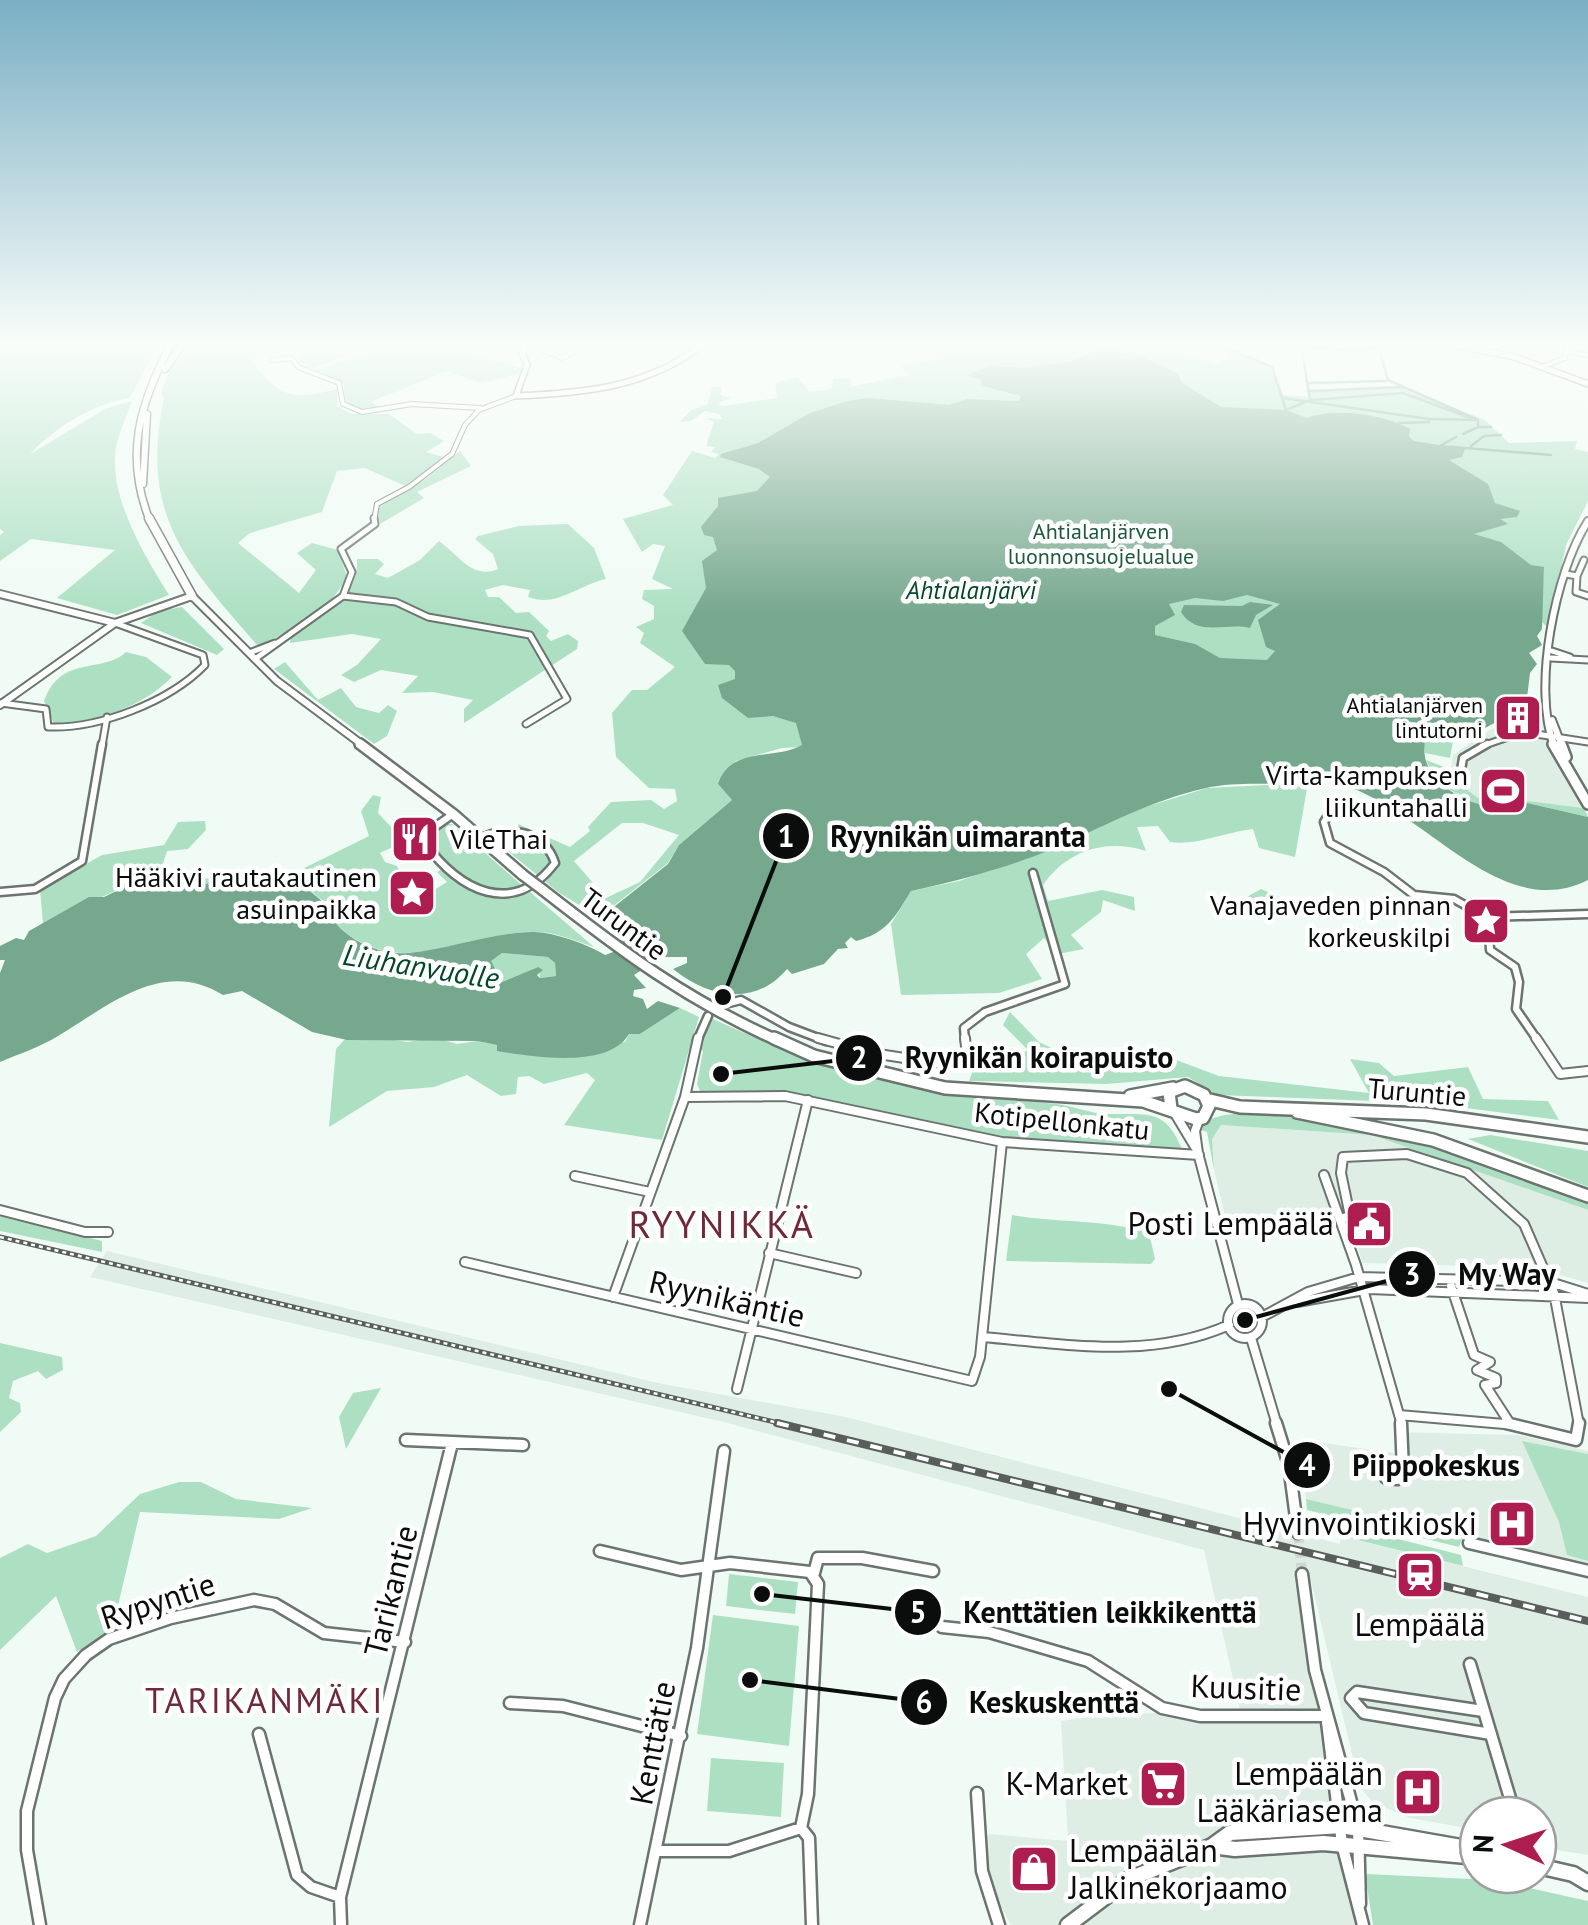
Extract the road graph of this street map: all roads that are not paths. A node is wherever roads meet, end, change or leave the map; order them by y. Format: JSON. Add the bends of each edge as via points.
{"nodes":[{"id":1,"x":135,"y":436,"type":"edge"},
{"id":2,"x":142,"y":436,"type":"edge"},
{"id":3,"x":462,"y":436,"type":"edge"},
{"id":4,"x":148,"y":513,"type":"junction"},
{"id":5,"x":1588,"y":520,"type":"edge"},
{"id":6,"x":1584,"y":560,"type":"dead end"},
{"id":7,"x":1566,"y":574,"type":"junction"},
{"id":8,"x":1578,"y":576,"type":"junction"},
{"id":9,"x":0,"y":594,"type":"edge"},
{"id":10,"x":192,"y":596,"type":"junction"},
{"id":11,"x":342,"y":596,"type":"junction"},
{"id":12,"x":1588,"y":596,"type":"edge"},
{"id":13,"x":114,"y":623,"type":"junction"},
{"id":14,"x":1551,"y":654,"type":"junction"},
{"id":15,"x":252,"y":656,"type":"junction"},
{"id":16,"x":1587,"y":660,"type":"edge"},
{"id":17,"x":1,"y":704,"type":"edge"},
{"id":18,"x":108,"y":717,"type":"junction"},
{"id":19,"x":526,"y":724,"type":"dead end"},
{"id":20,"x":1554,"y":733,"type":"junction"},
{"id":21,"x":1588,"y":742,"type":"edge"},
{"id":22,"x":1461,"y":770,"type":"dead end"},
{"id":23,"x":1588,"y":804,"type":"edge"},
{"id":24,"x":453,"y":814,"type":"junction"},
{"id":25,"x":1329,"y":814,"type":"dead end"},
{"id":26,"x":482,"y":838,"type":"junction"},
{"id":27,"x":1033,"y":873,"type":"dead end"},
{"id":28,"x":0,"y":892,"type":"edge"},
{"id":29,"x":1588,"y":914,"type":"edge"},
{"id":30,"x":1499,"y":919,"type":"junction"},
{"id":31,"x":717,"y":1006,"type":"dead end"},
{"id":32,"x":708,"y":1016,"type":"dead end"},
{"id":33,"x":1588,"y":1071,"type":"edge"},
{"id":34,"x":1173,"y":1088,"type":"junction"},
{"id":35,"x":685,"y":1098,"type":"junction"},
{"id":36,"x":1118,"y":1098,"type":"junction"},
{"id":37,"x":1206,"y":1099,"type":"junction"},
{"id":38,"x":808,"y":1100,"type":"junction"},
{"id":39,"x":1255,"y":1106,"type":"junction"},
{"id":40,"x":1240,"y":1107,"type":"junction"},
{"id":41,"x":1172,"y":1110,"type":"junction"},
{"id":42,"x":1203,"y":1117,"type":"junction"},
{"id":43,"x":1588,"y":1137,"type":"edge"},
{"id":44,"x":1002,"y":1142,"type":"junction"},
{"id":45,"x":1198,"y":1154,"type":"junction"},
{"id":46,"x":1324,"y":1175,"type":"dead end"},
{"id":47,"x":575,"y":1176,"type":"dead end"},
{"id":48,"x":650,"y":1192,"type":"junction"},
{"id":49,"x":1588,"y":1196,"type":"edge"},
{"id":50,"x":0,"y":1210,"type":"edge"},
{"id":51,"x":1340,"y":1220,"type":"junction"},
{"id":52,"x":108,"y":1232,"type":"dead end"},
{"id":53,"x":769,"y":1252,"type":"junction"},
{"id":54,"x":465,"y":1262,"type":"dead end"},
{"id":55,"x":856,"y":1273,"type":"dead end"},
{"id":56,"x":1359,"y":1277,"type":"junction"},
{"id":57,"x":1450,"y":1285,"type":"junction"},
{"id":58,"x":1552,"y":1287,"type":"junction"},
{"id":59,"x":1362,"y":1290,"type":"junction"},
{"id":60,"x":1588,"y":1296,"type":"edge"},
{"id":61,"x":613,"y":1298,"type":"junction"},
{"id":62,"x":1291,"y":1302,"type":"junction"},
{"id":63,"x":1238,"y":1304,"type":"junction"},
{"id":64,"x":1260,"y":1318,"type":"junction"},
{"id":65,"x":1229,"y":1325,"type":"junction"},
{"id":66,"x":751,"y":1330,"type":"junction"},
{"id":67,"x":982,"y":1336,"type":"junction"},
{"id":68,"x":1251,"y":1338,"type":"junction"},
{"id":69,"x":737,"y":1389,"type":"dead end"},
{"id":70,"x":1399,"y":1415,"type":"junction"},
{"id":71,"x":1509,"y":1422,"type":"junction"},
{"id":72,"x":406,"y":1440,"type":"dead end"},
{"id":73,"x":452,"y":1443,"type":"junction"},
{"id":74,"x":522,"y":1445,"type":"dead end"},
{"id":75,"x":724,"y":1452,"type":"dead end"},
{"id":76,"x":1386,"y":1478,"type":"dead end"},
{"id":77,"x":1298,"y":1533,"type":"tunnel mouth"},
{"id":78,"x":1469,"y":1543,"type":"dead end"},
{"id":79,"x":600,"y":1551,"type":"dead end"},
{"id":80,"x":707,"y":1569,"type":"junction"},
{"id":81,"x":933,"y":1571,"type":"dead end"},
{"id":82,"x":1588,"y":1571,"type":"edge"},
{"id":83,"x":814,"y":1573,"type":"junction"},
{"id":84,"x":1302,"y":1574,"type":"tunnel mouth"},
{"id":85,"x":942,"y":1627,"type":"dead end"},
{"id":86,"x":404,"y":1642,"type":"junction"},
{"id":87,"x":1470,"y":1664,"type":"dead end"},
{"id":88,"x":510,"y":1703,"type":"dead end"},
{"id":89,"x":1482,"y":1710,"type":"junction"},
{"id":90,"x":1326,"y":1716,"type":"junction"},
{"id":91,"x":259,"y":1734,"type":"dead end"},
{"id":92,"x":1491,"y":1734,"type":"junction"},
{"id":93,"x":680,"y":1736,"type":"junction"},
{"id":94,"x":977,"y":1793,"type":"dead end"},
{"id":95,"x":1509,"y":1795,"type":"edge"},
{"id":96,"x":1350,"y":1827,"type":"junction"},
{"id":97,"x":801,"y":1828,"type":"junction"},
{"id":98,"x":1350,"y":1845,"type":"junction"},
{"id":99,"x":1212,"y":1846,"type":"junction"},
{"id":100,"x":1458,"y":1850,"type":"edge"},
{"id":101,"x":657,"y":1852,"type":"junction"},
{"id":102,"x":1458,"y":1853,"type":"edge"},
{"id":103,"x":1558,"y":1870,"type":"edge"},
{"id":104,"x":1583,"y":1876,"type":"edge"},
{"id":105,"x":340,"y":1897,"type":"junction"},
{"id":106,"x":40,"y":1925,"type":"edge"},
{"id":107,"x":340,"y":1925,"type":"edge"},
{"id":108,"x":640,"y":1925,"type":"edge"},
{"id":109,"x":812,"y":1925,"type":"edge"},
{"id":110,"x":1000,"y":1925,"type":"edge"},
{"id":111,"x":1068,"y":1925,"type":"edge"},
{"id":112,"x":1363,"y":1925,"type":"edge"}],
"edges":[{"from":1,"to":4,"type":"highway","via":[[136,484]]},
{"from":2,"to":4,"type":"highway"},
{"from":3,"to":11,"type":"street","via":[[452,454],[377,504],[376,524],[344,544],[353,578]]},
{"from":4,"to":10,"type":"highway"},
{"from":5,"to":7,"type":"main road","via":[[1572,546]]},
{"from":6,"to":8,"type":"street"},
{"from":7,"to":8,"type":"street"},
{"from":7,"to":14,"type":"main road"},
{"from":8,"to":12,"type":"street","via":[[1576,590]]},
{"from":9,"to":13,"type":"main road"},
{"from":10,"to":13,"type":"main road"},
{"from":10,"to":15,"type":"main road","name":"Turuntie"},
{"from":11,"to":15,"type":"street"},
{"from":11,"to":19,"type":"street","via":[[530,634],[567,699]]},
{"from":13,"to":17,"type":"main road"},
{"from":13,"to":18,"type":"street","via":[[192,650],[205,662],[185,684]]},
{"from":14,"to":16,"type":"street"},
{"from":14,"to":20,"type":"main road"},
{"from":15,"to":24,"type":"main road","name":"Turuntie"},
{"from":17,"to":18,"type":"street","via":[[43,706],[51,728]]},
{"from":18,"to":28,"type":"street","via":[[82,861],[34,889]]},
{"from":20,"to":21,"type":"street"},
{"from":20,"to":22,"type":"street","via":[[1521,729],[1499,735],[1463,758]]},
{"from":20,"to":23,"type":"main road"},
{"from":24,"to":26,"type":"main road","name":"Turuntie"},
{"from":24,"to":26,"type":"street","via":[[429,831],[425,843],[475,891],[517,893],[556,863],[552,850],[524,832],[495,830]]},
{"from":25,"to":30,"type":"street","via":[[1326,837],[1340,850],[1414,895],[1454,899]]},
{"from":26,"to":36,"type":"main road","name":"Turuntie","bridge":true,"via":[[648,973],[788,1046],[979,1092]]},
{"from":27,"to":31,"type":"street","via":[[1064,984],[969,1021],[962,1064],[806,1036],[742,1000]]},
{"from":29,"to":30,"type":"street"},
{"from":30,"to":33,"type":"street","via":[[1488,932],[1490,950],[1514,967],[1522,1022],[1553,1068]]},
{"from":32,"to":35,"type":"street"},
{"from":34,"to":36,"type":"main road","name":"Turuntie"},
{"from":34,"to":37,"type":"main road","via":[[1192,1087]]},
{"from":34,"to":41,"type":"main road"},
{"from":35,"to":38,"type":"street","name":"Kotipellonkatu","via":[[758,1094]]},
{"from":35,"to":48,"type":"street"},
{"from":36,"to":41,"type":"main road","name":"Turuntie"},
{"from":37,"to":40,"type":"main road","name":"Turuntie"},
{"from":37,"to":42,"type":"main road"},
{"from":38,"to":44,"type":"street","name":"Kotipellonkatu"},
{"from":38,"to":53,"type":"street"},
{"from":39,"to":40,"type":"main road","name":"Turuntie"},
{"from":39,"to":43,"type":"main road","name":"Turuntie","via":[[1426,1114]]},
{"from":39,"to":49,"type":"main road","via":[[1417,1136]]},
{"from":40,"to":42,"type":"main road","name":"Turuntie"},
{"from":41,"to":42,"type":"main road","via":[[1188,1120]]},
{"from":41,"to":45,"type":"street"},
{"from":42,"to":45,"type":"street","via":[[1195,1135]]},
{"from":44,"to":45,"type":"street","name":"Kotipellonkatu"},
{"from":44,"to":67,"type":"street"},
{"from":45,"to":63,"type":"street"},
{"from":46,"to":51,"type":"street"},
{"from":47,"to":48,"type":"street"},
{"from":48,"to":61,"type":"street"},
{"from":50,"to":52,"type":"street"},
{"from":51,"to":56,"type":"street"},
{"from":51,"to":58,"type":"street","via":[[1350,1216],[1340,1176],[1343,1158],[1400,1153],[1467,1173],[1524,1224]]},
{"from":53,"to":55,"type":"street"},
{"from":53,"to":66,"type":"street"},
{"from":54,"to":61,"type":"street","name":"Ryynikäntie"},
{"from":56,"to":57,"type":"street"},
{"from":56,"to":59,"type":"street"},
{"from":56,"to":62,"type":"street"},
{"from":57,"to":58,"type":"street"},
{"from":57,"to":59,"type":"street"},
{"from":57,"to":71,"type":"street","via":[[1474,1354],[1490,1362],[1477,1370],[1496,1378],[1485,1385]]},
{"from":58,"to":60,"type":"street"},
{"from":58,"to":71,"type":"street","via":[[1580,1434],[1574,1440]]},
{"from":59,"to":62,"type":"street"},
{"from":59,"to":70,"type":"street"},
{"from":61,"to":66,"type":"street","name":"Ryynikäntie"},
{"from":62,"to":64,"type":"street"},
{"from":63,"to":64,"type":"street"},
{"from":63,"to":65,"type":"street","via":[[1228,1314]]},
{"from":64,"to":68,"type":"street","via":[[1262,1330]]},
{"from":65,"to":67,"type":"street","via":[[1171,1346]]},
{"from":65,"to":68,"type":"street"},
{"from":66,"to":67,"type":"street","name":"Ryynikäntie","via":[[964,1382],[976,1377]]},
{"from":66,"to":69,"type":"street"},
{"from":68,"to":77,"type":"street","via":[[1285,1449]]},
{"from":70,"to":71,"type":"street"},
{"from":70,"to":76,"type":"street","via":[[1403,1470],[1397,1479]]},
{"from":72,"to":73,"type":"street"},
{"from":73,"to":74,"type":"street"},
{"from":73,"to":86,"type":"street","name":"Tarikantie"},
{"from":75,"to":80,"type":"street","name":"Kenttätie"},
{"from":78,"to":82,"type":"street"},
{"from":79,"to":80,"type":"street","via":[[681,1570]]},
{"from":80,"to":83,"type":"street","via":[[730,1563]]},
{"from":80,"to":93,"type":"street","name":"Kenttätie"},
{"from":81,"to":83,"type":"street","via":[[818,1558]]},
{"from":83,"to":97,"type":"street","via":[[809,1775]]},
{"from":84,"to":90,"type":"street"},
{"from":85,"to":90,"type":"street","name":"Kuusitie","via":[[989,1632],[1088,1661],[1162,1708],[1200,1716]]},
{"from":86,"to":105,"type":"street","name":"Tarikantie"},
{"from":86,"to":106,"type":"street","name":"Rypyntie","via":[[324,1632],[275,1604],[254,1600],[154,1623],[108,1639],[86,1655],[55,1698],[27,1811],[26,1850]]},
{"from":87,"to":89,"type":"street"},
{"from":88,"to":93,"type":"street","via":[[563,1706]]},
{"from":89,"to":92,"type":"street"},
{"from":89,"to":92,"type":"street","via":[[1357,1692],[1351,1698],[1364,1713]]},
{"from":90,"to":96,"type":"street"},
{"from":91,"to":105,"type":"street","via":[[298,1874],[311,1887]]},
{"from":92,"to":95,"type":"street"},
{"from":93,"to":101,"type":"street","name":"Kenttätie"},
{"from":94,"to":110,"type":"street","via":[[986,1893]]},
{"from":96,"to":98,"type":"street"},
{"from":96,"to":99,"type":"main road","via":[[1244,1831]]},
{"from":96,"to":100,"type":"main road"},
{"from":97,"to":101,"type":"street","via":[[729,1851]]},
{"from":97,"to":109,"type":"street","via":[[809,1838]]},
{"from":98,"to":99,"type":"main road"},
{"from":98,"to":102,"type":"main road"},
{"from":98,"to":112,"type":"street"},
{"from":99,"to":111,"type":"main road","via":[[1129,1879]]},
{"from":101,"to":108,"type":"street","name":"Kenttätie"},
{"from":103,"to":104,"type":"main road"},
{"from":105,"to":107,"type":"street","name":"Tarikantie"}]}
